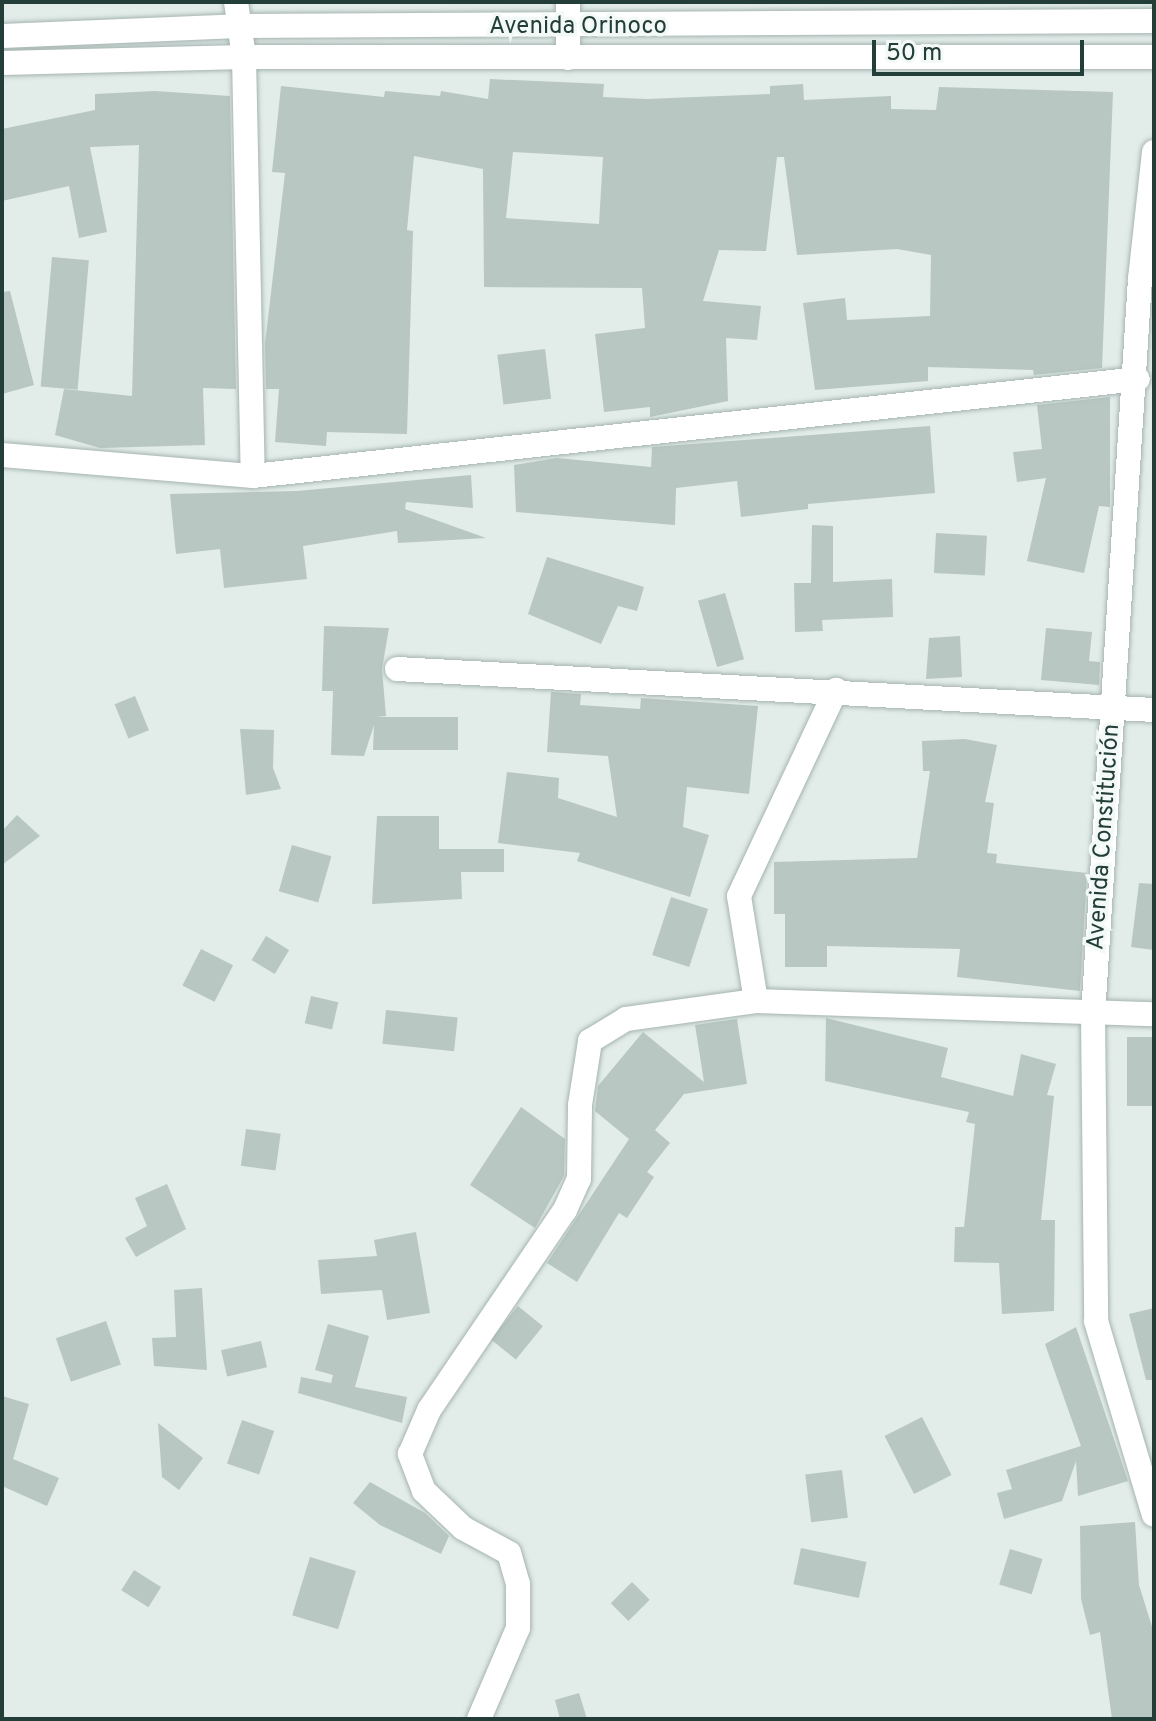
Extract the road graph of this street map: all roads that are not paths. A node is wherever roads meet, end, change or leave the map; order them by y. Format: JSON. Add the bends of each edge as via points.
{"nodes":[{"id":1,"x":568,"y":2,"type":"edge"},
{"id":2,"x":237,"y":14,"type":"edge"},
{"id":3,"x":1154,"y":21,"type":"edge"},
{"id":4,"x":568,"y":29,"type":"junction"},
{"id":5,"x":2,"y":36,"type":"edge"},
{"id":6,"x":244,"y":57,"type":"junction"},
{"id":7,"x":1154,"y":57,"type":"edge"},
{"id":8,"x":568,"y":58,"type":"junction"},
{"id":9,"x":2,"y":63,"type":"edge"},
{"id":10,"x":1154,"y":152,"type":"edge"},
{"id":11,"x":1147,"y":279,"type":"edge"},
{"id":12,"x":1138,"y":379,"type":"junction"},
{"id":13,"x":2,"y":455,"type":"edge"},
{"id":14,"x":253,"y":476,"type":"junction"},
{"id":15,"x":397,"y":669,"type":"dead end"},
{"id":16,"x":836,"y":690,"type":"junction"},
{"id":17,"x":1113,"y":709,"type":"junction"},
{"id":18,"x":1154,"y":710,"type":"edge"},
{"id":19,"x":756,"y":1001,"type":"junction"},
{"id":20,"x":1154,"y":1014,"type":"edge"},
{"id":21,"x":1093,"y":1015,"type":"junction"},
{"id":22,"x":1154,"y":1515,"type":"edge"},
{"id":23,"x":479,"y":1719,"type":"edge"}],
"edges":[{"from":1,"to":4,"type":"street"},
{"from":2,"to":4,"type":"street","name":"Avenida Orinoco"},
{"from":2,"to":5,"type":"street","name":"Avenida Orinoco"},
{"from":2,"to":6,"type":"street"},
{"from":3,"to":4,"type":"street","name":"Avenida Orinoco"},
{"from":4,"to":8,"type":"street"},
{"from":6,"to":8,"type":"street","name":"Avenida Orinoco"},
{"from":6,"to":9,"type":"street","name":"Avenida Orinoco"},
{"from":6,"to":14,"type":"street"},
{"from":7,"to":8,"type":"street","name":"Avenida Orinoco"},
{"from":10,"to":11,"type":"street","name":"Avenida Constitución"},
{"from":11,"to":12,"type":"street","name":"Avenida Constitución"},
{"from":12,"to":14,"type":"street"},
{"from":12,"to":17,"type":"street","name":"Avenida Constitución"},
{"from":13,"to":14,"type":"street"},
{"from":15,"to":16,"type":"street"},
{"from":16,"to":17,"type":"street"},
{"from":16,"to":19,"type":"street","via":[[739,896]]},
{"from":17,"to":18,"type":"street"},
{"from":17,"to":21,"type":"street","name":"Avenida Constitución"},
{"from":19,"to":21,"type":"street"},
{"from":19,"to":23,"type":"street","via":[[626,1019],[590,1041],[574,1190],[429,1410],[410,1454],[424,1491],[463,1528],[509,1553],[518,1584],[518,1628]]},
{"from":20,"to":21,"type":"street"},
{"from":21,"to":22,"type":"street","name":"Avenida Constitución","via":[[1096,1321]]}]}
